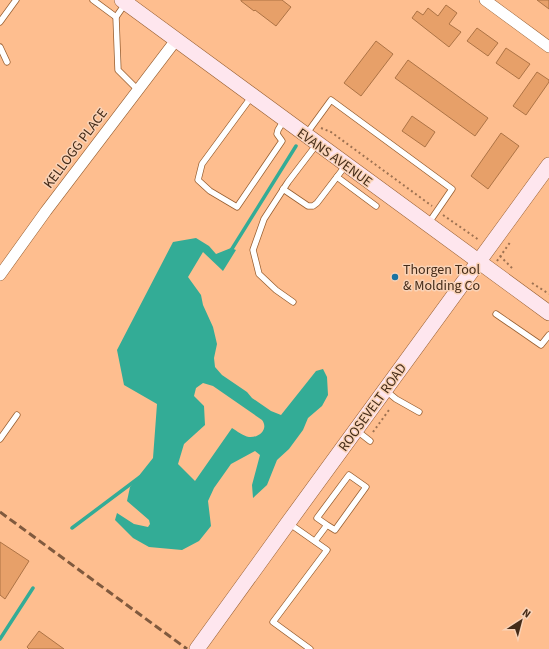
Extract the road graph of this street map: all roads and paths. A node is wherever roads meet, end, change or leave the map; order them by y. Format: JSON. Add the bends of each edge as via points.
{"nodes":[{"id":1,"x":16,"y":0,"type":"edge"},
{"id":2,"x":93,"y":0,"type":"edge"},
{"id":3,"x":485,"y":0,"type":"edge"},
{"id":4,"x":124,"y":2,"type":"edge"},
{"id":5,"x":116,"y":17,"type":"junction"},
{"id":6,"x":0,"y":22,"type":"edge"},
{"id":7,"x":176,"y":40,"type":"junction"},
{"id":8,"x":0,"y":47,"type":"edge"},
{"id":9,"x":549,"y":47,"type":"edge"},
{"id":10,"x":7,"y":62,"type":"dead end"},
{"id":11,"x":138,"y":90,"type":"junction"},
{"id":12,"x":252,"y":96,"type":"junction"},
{"id":13,"x":284,"y":120,"type":"junction"},
{"id":14,"x":312,"y":134,"type":"junction"},
{"id":15,"x":549,"y":165,"type":"edge"},
{"id":16,"x":341,"y":171,"type":"junction"},
{"id":17,"x":283,"y":189,"type":"junction"},
{"id":18,"x":376,"y":206,"type":"dead end"},
{"id":19,"x":438,"y":210,"type":"junction"},
{"id":20,"x":428,"y":225,"type":"junction"},
{"id":21,"x":489,"y":247,"type":"junction"},
{"id":22,"x":478,"y":262,"type":"junction"},
{"id":23,"x":515,"y":271,"type":"dead end"},
{"id":24,"x":0,"y":276,"type":"edge"},
{"id":25,"x":532,"y":282,"type":"dead end"},
{"id":26,"x":549,"y":294,"type":"edge"},
{"id":27,"x":293,"y":302,"type":"dead end"},
{"id":28,"x":549,"y":313,"type":"edge"},
{"id":29,"x":496,"y":314,"type":"dead end"},
{"id":30,"x":549,"y":335,"type":"edge"},
{"id":31,"x":384,"y":390,"type":"junction"},
{"id":32,"x":419,"y":412,"type":"dead end"},
{"id":33,"x":17,"y":415,"type":"dead end"},
{"id":34,"x":356,"y":430,"type":"junction"},
{"id":35,"x":0,"y":438,"type":"edge"},
{"id":36,"x":370,"y":441,"type":"dead end"},
{"id":37,"x":288,"y":523,"type":"junction"},
{"id":38,"x":327,"y":525,"type":"junction"},
{"id":39,"x":315,"y":541,"type":"junction"},
{"id":40,"x":197,"y":649,"type":"edge"},
{"id":41,"x":310,"y":649,"type":"edge"}],
"edges":[{"from":1,"to":6,"type":"lane"},
{"from":2,"to":5,"type":"lane"},
{"from":3,"to":9,"type":"street"},
{"from":4,"to":5,"type":"lane"},
{"from":4,"to":7,"type":"street","name":"EVANS AVENUE"},
{"from":5,"to":11,"type":"lane","via":[[118,70]]},
{"from":7,"to":11,"type":"street","name":"KELLOGG PLACE"},
{"from":7,"to":12,"type":"street","name":"EVANS AVENUE"},
{"from":8,"to":10,"type":"lane"},
{"from":11,"to":24,"type":"street","name":"KELLOGG PLACE"},
{"from":12,"to":13,"type":"street","name":"EVANS AVENUE"},
{"from":12,"to":13,"type":"lane","via":[[202,164],[198,180],[210,191],[237,207],[282,141],[277,134]]},
{"from":13,"to":14,"type":"street","name":"EVANS AVENUE"},
{"from":14,"to":16,"type":"street","name":"EVANS AVENUE"},
{"from":14,"to":17,"type":"lane"},
{"from":14,"to":19,"type":"path","via":[[320,128],[331,132]]},
{"from":14,"to":19,"type":"lane","via":[[331,100],[452,189]]},
{"from":15,"to":21,"type":"street","name":"ROOSEVELT ROAD"},
{"from":16,"to":17,"type":"lane","via":[[313,206],[308,206]]},
{"from":16,"to":18,"type":"lane"},
{"from":16,"to":20,"type":"street","name":"EVANS AVENUE"},
{"from":17,"to":27,"type":"lane","via":[[264,219],[253,250],[259,274]]},
{"from":19,"to":20,"type":"lane"},
{"from":19,"to":21,"type":"path"},
{"from":20,"to":22,"type":"street","name":"EVANS AVENUE"},
{"from":21,"to":22,"type":"street","name":"ROOSEVELT ROAD"},
{"from":21,"to":23,"type":"path"},
{"from":22,"to":28,"type":"street","name":"EVANS AVENUE"},
{"from":22,"to":31,"type":"street","name":"ROOSEVELT ROAD"},
{"from":25,"to":26,"type":"path"},
{"from":29,"to":30,"type":"lane","via":[[541,346]]},
{"from":31,"to":32,"type":"lane"},
{"from":31,"to":34,"type":"street","name":"ROOSEVELT ROAD"},
{"from":33,"to":35,"type":"lane"},
{"from":34,"to":36,"type":"lane"},
{"from":34,"to":37,"type":"street","name":"ROOSEVELT ROAD"},
{"from":37,"to":39,"type":"lane"},
{"from":37,"to":40,"type":"street","name":"ROOSEVELT ROAD"},
{"from":38,"to":38,"type":"lane","via":[[334,530],[366,487],[349,475],[318,518]]},
{"from":38,"to":39,"type":"lane"},
{"from":39,"to":41,"type":"lane","via":[[327,550],[273,622]]}]}
